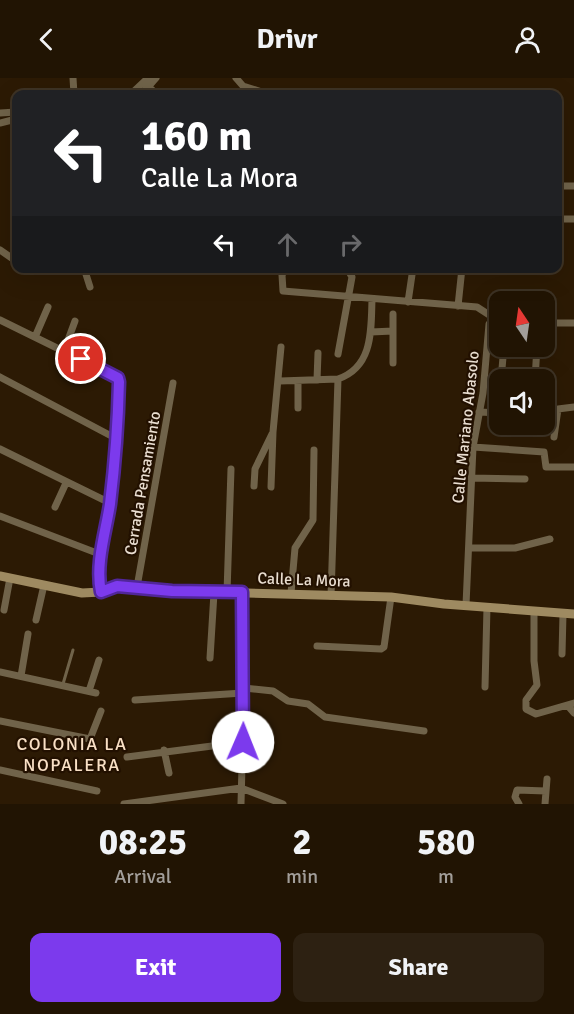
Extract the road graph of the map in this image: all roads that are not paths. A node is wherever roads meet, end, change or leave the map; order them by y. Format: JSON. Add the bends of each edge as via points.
{"nodes":[{"id":1,"x":156,"y":78,"type":"edge"},
{"id":2,"x":236,"y":78,"type":"edge"},
{"id":3,"x":147,"y":83,"type":"edge"},
{"id":4,"x":256,"y":90,"type":"edge"},
{"id":5,"x":86,"y":273,"type":"edge"},
{"id":6,"x":283,"y":273,"type":"edge"},
{"id":7,"x":351,"y":273,"type":"edge"},
{"id":8,"x":412,"y":273,"type":"edge"},
{"id":9,"x":461,"y":273,"type":"edge"},
{"id":10,"x":90,"y":287,"type":"dead end"},
{"id":11,"x":349,"y":297,"type":"junction"},
{"id":12,"x":372,"y":298,"type":"junction"},
{"id":13,"x":408,"y":302,"type":"junction"},
{"id":14,"x":458,"y":306,"type":"junction"},
{"id":15,"x":48,"y":307,"type":"dead end"},
{"id":16,"x":393,"y":314,"type":"dead end"},
{"id":17,"x":489,"y":317,"type":"edge"},
{"id":18,"x":0,"y":320,"type":"edge"},
{"id":19,"x":75,"y":321,"type":"dead end"},
{"id":20,"x":555,"y":323,"type":"edge"},
{"id":21,"x":574,"y":323,"type":"edge"},
{"id":22,"x":393,"y":331,"type":"junction"},
{"id":23,"x":371,"y":332,"type":"junction"},
{"id":24,"x":35,"y":337,"type":"junction"},
{"id":25,"x":281,"y":347,"type":"dead end"},
{"id":26,"x":64,"y":351,"type":"junction"},
{"id":27,"x":489,"y":351,"type":"edge"},
{"id":28,"x":318,"y":353,"type":"dead end"},
{"id":29,"x":338,"y":354,"type":"dead end"},
{"id":30,"x":393,"y":363,"type":"dead end"},
{"id":31,"x":0,"y":377,"type":"edge"},
{"id":32,"x":338,"y":379,"type":"junction"},
{"id":33,"x":317,"y":380,"type":"junction"},
{"id":34,"x":280,"y":381,"type":"junction"},
{"id":35,"x":298,"y":381,"type":"junction"},
{"id":36,"x":173,"y":383,"type":"dead end"},
{"id":37,"x":574,"y":406,"type":"edge"},
{"id":38,"x":298,"y":408,"type":"dead end"},
{"id":39,"x":479,"y":412,"type":"junction"},
{"id":40,"x":489,"y":412,"type":"edge"},
{"id":41,"x":555,"y":417,"type":"edge"},
{"id":42,"x":273,"y":432,"type":"junction"},
{"id":43,"x":117,"y":439,"type":"junction"},
{"id":44,"x":473,"y":447,"type":"junction"},
{"id":45,"x":0,"y":449,"type":"edge"},
{"id":46,"x":314,"y":450,"type":"dead end"},
{"id":47,"x":574,"y":467,"type":"edge"},
{"id":48,"x":231,"y":469,"type":"dead end"},
{"id":49,"x":471,"y":478,"type":"junction"},
{"id":50,"x":525,"y":479,"type":"dead end"},
{"id":51,"x":66,"y":483,"type":"junction"},
{"id":52,"x":254,"y":486,"type":"dead end"},
{"id":53,"x":271,"y":487,"type":"dead end"},
{"id":54,"x":110,"y":503,"type":"junction"},
{"id":55,"x":55,"y":507,"type":"dead end"},
{"id":56,"x":0,"y":516,"type":"edge"},
{"id":57,"x":550,"y":539,"type":"dead end"},
{"id":58,"x":469,"y":548,"type":"junction"},
{"id":59,"x":102,"y":555,"type":"junction"},
{"id":60,"x":0,"y":576,"type":"edge"},
{"id":61,"x":10,"y":578,"type":"junction"},
{"id":62,"x":44,"y":585,"type":"junction"},
{"id":63,"x":137,"y":587,"type":"junction"},
{"id":64,"x":101,"y":592,"type":"junction"},
{"id":65,"x":214,"y":592,"type":"junction"},
{"id":66,"x":242,"y":592,"type":"junction"},
{"id":67,"x":227,"y":593,"type":"junction"},
{"id":68,"x":291,"y":593,"type":"junction"},
{"id":69,"x":331,"y":596,"type":"junction"},
{"id":70,"x":391,"y":597,"type":"junction"},
{"id":71,"x":466,"y":605,"type":"junction"},
{"id":72,"x":487,"y":607,"type":"junction"},
{"id":73,"x":4,"y":610,"type":"dead end"},
{"id":74,"x":534,"y":612,"type":"junction"},
{"id":75,"x":563,"y":614,"type":"junction"},
{"id":76,"x":574,"y":614,"type":"edge"},
{"id":77,"x":36,"y":620,"type":"dead end"},
{"id":78,"x":28,"y":634,"type":"dead end"},
{"id":79,"x":317,"y":646,"type":"dead end"},
{"id":80,"x":73,"y":650,"type":"dead end"},
{"id":81,"x":562,"y":654,"type":"dead end"},
{"id":82,"x":210,"y":658,"type":"dead end"},
{"id":83,"x":99,"y":660,"type":"dead end"},
{"id":84,"x":0,"y":672,"type":"edge"},
{"id":85,"x":21,"y":676,"type":"junction"},
{"id":86,"x":62,"y":685,"type":"junction"},
{"id":87,"x":485,"y":687,"type":"dead end"},
{"id":88,"x":244,"y":691,"type":"junction"},
{"id":89,"x":135,"y":700,"type":"dead end"},
{"id":90,"x":571,"y":704,"type":"edge"},
{"id":91,"x":101,"y":711,"type":"dead end"},
{"id":92,"x":574,"y":713,"type":"edge"},
{"id":93,"x":0,"y":721,"type":"edge"},
{"id":94,"x":424,"y":730,"type":"dead end"},
{"id":95,"x":243,"y":742,"type":"junction"},
{"id":96,"x":164,"y":750,"type":"junction"},
{"id":97,"x":127,"y":757,"type":"dead end"},
{"id":98,"x":0,"y":770,"type":"edge"},
{"id":99,"x":169,"y":772,"type":"dead end"},
{"id":100,"x":547,"y":779,"type":"dead end"},
{"id":101,"x":241,"y":788,"type":"junction"},
{"id":102,"x":97,"y":791,"type":"dead end"},
{"id":103,"x":546,"y":791,"type":"junction"},
{"id":104,"x":154,"y":802,"type":"edge"},
{"id":105,"x":124,"y":804,"type":"edge"},
{"id":106,"x":241,"y":804,"type":"edge"},
{"id":107,"x":283,"y":804,"type":"edge"},
{"id":108,"x":519,"y":804,"type":"edge"},
{"id":109,"x":545,"y":804,"type":"edge"}],
"edges":[{"from":1,"to":3,"type":"street"},
{"from":2,"to":4,"type":"street","via":[[243,86]]},
{"from":5,"to":10,"type":"street"},
{"from":6,"to":11,"type":"street","via":[[283,291]]},
{"from":7,"to":11,"type":"street"},
{"from":8,"to":13,"type":"street"},
{"from":9,"to":14,"type":"street"},
{"from":11,"to":12,"type":"street"},
{"from":11,"to":29,"type":"street"},
{"from":12,"to":13,"type":"street"},
{"from":12,"to":23,"type":"street"},
{"from":13,"to":14,"type":"street"},
{"from":14,"to":17,"type":"street","via":[[477,307]]},
{"from":15,"to":24,"type":"street"},
{"from":16,"to":22,"type":"street"},
{"from":18,"to":24,"type":"street"},
{"from":19,"to":26,"type":"street"},
{"from":20,"to":21,"type":"street"},
{"from":22,"to":23,"type":"street"},
{"from":22,"to":30,"type":"street"},
{"from":23,"to":32,"type":"street","via":[[366,356],[358,368]]},
{"from":24,"to":26,"type":"street"},
{"from":25,"to":34,"type":"street"},
{"from":26,"to":43,"type":"street","via":[[114,375],[119,382]]},
{"from":27,"to":39,"type":"street","name":"Calle Mariano Abasolo"},
{"from":28,"to":33,"type":"street"},
{"from":31,"to":43,"type":"street"},
{"from":32,"to":33,"type":"street"},
{"from":32,"to":69,"type":"street"},
{"from":33,"to":35,"type":"street"},
{"from":34,"to":35,"type":"street"},
{"from":34,"to":42,"type":"street"},
{"from":35,"to":38,"type":"street"},
{"from":36,"to":63,"type":"street","name":"Cerrada Pensamiento"},
{"from":37,"to":41,"type":"street","via":[[560,407]]},
{"from":39,"to":40,"type":"street"},
{"from":39,"to":44,"type":"street","name":"Calle Mariano Abasolo"},
{"from":42,"to":52,"type":"street","via":[[255,468]]},
{"from":42,"to":53,"type":"street"},
{"from":43,"to":54,"type":"street"},
{"from":44,"to":47,"type":"street","via":[[544,452],[546,467]]},
{"from":44,"to":49,"type":"street","name":"Calle Mariano Abasolo"},
{"from":45,"to":51,"type":"street"},
{"from":46,"to":68,"type":"street","via":[[312,520],[295,548]]},
{"from":48,"to":67,"type":"street"},
{"from":49,"to":50,"type":"street"},
{"from":49,"to":58,"type":"street","name":"Calle Mariano Abasolo"},
{"from":51,"to":54,"type":"street"},
{"from":51,"to":55,"type":"street"},
{"from":54,"to":59,"type":"street"},
{"from":56,"to":59,"type":"street"},
{"from":57,"to":58,"type":"street","via":[[515,548]]},
{"from":58,"to":71,"type":"street","name":"Calle Mariano Abasolo"},
{"from":59,"to":64,"type":"street"},
{"from":60,"to":61,"type":"street","name":"Calle La Mora"},
{"from":61,"to":62,"type":"street","name":"Calle La Mora"},
{"from":61,"to":73,"type":"street"},
{"from":62,"to":64,"type":"street","name":"Calle La Mora","via":[[82,593]]},
{"from":62,"to":77,"type":"street"},
{"from":63,"to":64,"type":"street","name":"Calle La Mora","via":[[117,586]]},
{"from":63,"to":65,"type":"street","name":"Calle La Mora"},
{"from":65,"to":67,"type":"street","name":"Calle La Mora"},
{"from":65,"to":82,"type":"street"},
{"from":66,"to":67,"type":"street","name":"Calle La Mora"},
{"from":66,"to":68,"type":"street","name":"Calle La Mora"},
{"from":66,"to":88,"type":"street"},
{"from":68,"to":69,"type":"street","name":"Calle La Mora"},
{"from":69,"to":70,"type":"street","name":"Calle La Mora"},
{"from":70,"to":71,"type":"street","name":"Calle La Mora"},
{"from":70,"to":79,"type":"street","via":[[381,649]]},
{"from":71,"to":72,"type":"street","name":"Calle La Mora"},
{"from":72,"to":74,"type":"street","name":"Calle La Mora"},
{"from":72,"to":87,"type":"street"},
{"from":74,"to":75,"type":"street","name":"Calle La Mora"},
{"from":74,"to":90,"type":"street","via":[[537,685],[526,700],[526,709],[536,714]]},
{"from":75,"to":76,"type":"street","name":"Calle La Mora"},
{"from":75,"to":81,"type":"street"},
{"from":78,"to":85,"type":"street"},
{"from":80,"to":86,"type":"lane"},
{"from":83,"to":86,"type":"street","via":[[92,692]]},
{"from":84,"to":85,"type":"street"},
{"from":85,"to":86,"type":"street"},
{"from":88,"to":89,"type":"street"},
{"from":88,"to":94,"type":"street","via":[[273,691],[288,701],[308,704],[325,717]]},
{"from":88,"to":95,"type":"street"},
{"from":90,"to":92,"type":"street"},
{"from":91,"to":93,"type":"street","via":[[90,739]]},
{"from":95,"to":96,"type":"street"},
{"from":95,"to":101,"type":"street"},
{"from":96,"to":97,"type":"street"},
{"from":96,"to":99,"type":"street"},
{"from":98,"to":102,"type":"street"},
{"from":100,"to":103,"type":"street"},
{"from":101,"to":104,"type":"street"},
{"from":101,"to":106,"type":"street"},
{"from":101,"to":107,"type":"street"},
{"from":103,"to":108,"type":"street","via":[[517,790]]},
{"from":103,"to":109,"type":"street"},
{"from":104,"to":105,"type":"street"}]}
